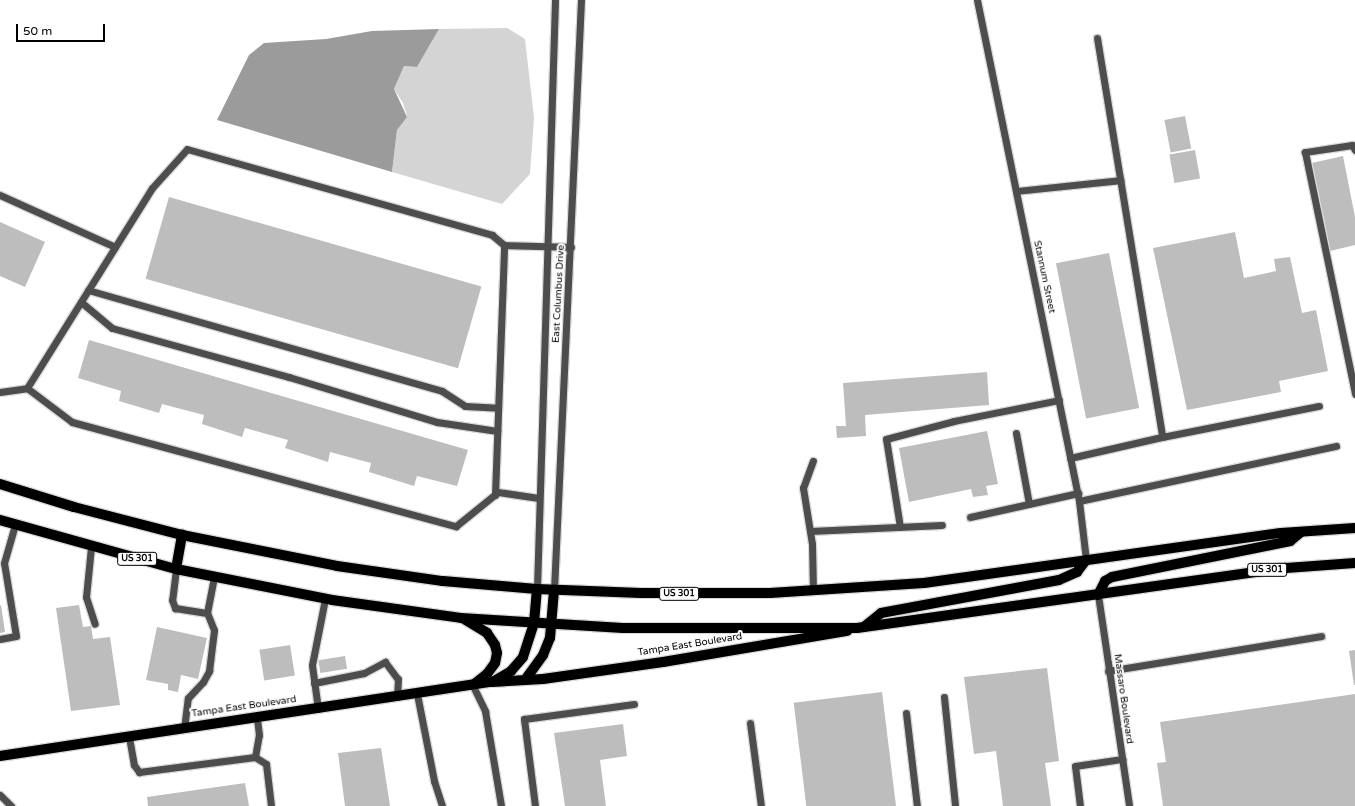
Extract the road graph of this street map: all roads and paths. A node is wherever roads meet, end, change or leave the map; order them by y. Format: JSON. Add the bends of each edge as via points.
{"nodes":[{"id":1,"x":555,"y":0,"type":"edge"},
{"id":2,"x":581,"y":0,"type":"edge"},
{"id":3,"x":977,"y":0,"type":"edge"},
{"id":4,"x":1097,"y":38,"type":"dead end"},
{"id":5,"x":1355,"y":150,"type":"edge"},
{"id":6,"x":1120,"y":180,"type":"junction"},
{"id":7,"x":1016,"y":192,"type":"junction"},
{"id":8,"x":0,"y":195,"type":"edge"},
{"id":9,"x":504,"y":245,"type":"junction"},
{"id":10,"x":115,"y":247,"type":"junction"},
{"id":11,"x":545,"y":247,"type":"junction"},
{"id":12,"x":571,"y":247,"type":"junction"},
{"id":13,"x":88,"y":290,"type":"junction"},
{"id":14,"x":81,"y":302,"type":"junction"},
{"id":15,"x":1354,"y":381,"type":"edge"},
{"id":16,"x":26,"y":388,"type":"junction"},
{"id":17,"x":0,"y":392,"type":"edge"},
{"id":18,"x":1355,"y":394,"type":"edge"},
{"id":19,"x":1058,"y":400,"type":"junction"},
{"id":20,"x":1319,"y":406,"type":"dead end"},
{"id":21,"x":498,"y":408,"type":"junction"},
{"id":22,"x":497,"y":431,"type":"junction"},
{"id":23,"x":1016,"y":432,"type":"dead end"},
{"id":24,"x":1162,"y":437,"type":"junction"},
{"id":25,"x":1336,"y":446,"type":"dead end"},
{"id":26,"x":1070,"y":458,"type":"junction"},
{"id":27,"x":814,"y":461,"type":"dead end"},
{"id":28,"x":0,"y":484,"type":"edge"},
{"id":29,"x":494,"y":495,"type":"junction"},
{"id":30,"x":1078,"y":497,"type":"junction"},
{"id":31,"x":539,"y":498,"type":"junction"},
{"id":32,"x":1029,"y":504,"type":"junction"},
{"id":33,"x":970,"y":517,"type":"dead end"},
{"id":34,"x":0,"y":520,"type":"edge"},
{"id":35,"x":15,"y":525,"type":"junction"},
{"id":36,"x":942,"y":525,"type":"dead end"},
{"id":37,"x":900,"y":527,"type":"junction"},
{"id":38,"x":1355,"y":528,"type":"edge"},
{"id":39,"x":810,"y":531,"type":"junction"},
{"id":40,"x":1302,"y":532,"type":"junction"},
{"id":41,"x":182,"y":535,"type":"junction"},
{"id":42,"x":91,"y":547,"type":"junction"},
{"id":43,"x":1086,"y":560,"type":"junction"},
{"id":44,"x":1355,"y":563,"type":"edge"},
{"id":45,"x":2,"y":566,"type":"edge"},
{"id":46,"x":176,"y":569,"type":"junction"},
{"id":47,"x":214,"y":577,"type":"junction"},
{"id":48,"x":537,"y":589,"type":"junction"},
{"id":49,"x":554,"y":590,"type":"junction"},
{"id":50,"x":813,"y":591,"type":"junction"},
{"id":51,"x":1098,"y":595,"type":"junction"},
{"id":52,"x":325,"y":599,"type":"junction"},
{"id":53,"x":207,"y":614,"type":"junction"},
{"id":54,"x":461,"y":618,"type":"junction"},
{"id":55,"x":534,"y":623,"type":"junction"},
{"id":56,"x":95,"y":624,"type":"dead end"},
{"id":57,"x":552,"y":624,"type":"junction"},
{"id":58,"x":860,"y":628,"type":"junction"},
{"id":59,"x":1321,"y":636,"type":"dead end"},
{"id":60,"x":0,"y":639,"type":"edge"},
{"id":61,"x":1108,"y":671,"type":"junction"},
{"id":62,"x":525,"y":680,"type":"junction"},
{"id":63,"x":492,"y":682,"type":"junction"},
{"id":64,"x":314,"y":683,"type":"junction"},
{"id":65,"x":473,"y":686,"type":"junction"},
{"id":66,"x":417,"y":694,"type":"junction"},
{"id":67,"x":397,"y":697,"type":"junction"},
{"id":68,"x":944,"y":697,"type":"dead end"},
{"id":69,"x":634,"y":704,"type":"dead end"},
{"id":70,"x":318,"y":709,"type":"junction"},
{"id":71,"x":906,"y":713,"type":"dead end"},
{"id":72,"x":257,"y":718,"type":"junction"},
{"id":73,"x":750,"y":723,"type":"dead end"},
{"id":74,"x":184,"y":728,"type":"junction"},
{"id":75,"x":130,"y":737,"type":"junction"},
{"id":76,"x":0,"y":756,"type":"edge"},
{"id":77,"x":255,"y":757,"type":"junction"},
{"id":78,"x":1122,"y":758,"type":"junction"},
{"id":79,"x":0,"y":795,"type":"edge"},
{"id":80,"x":11,"y":806,"type":"edge"},
{"id":81,"x":272,"y":806,"type":"edge"},
{"id":82,"x":442,"y":806,"type":"edge"},
{"id":83,"x":501,"y":806,"type":"edge"},
{"id":84,"x":535,"y":806,"type":"edge"},
{"id":85,"x":760,"y":806,"type":"edge"},
{"id":86,"x":917,"y":806,"type":"edge"},
{"id":87,"x":955,"y":806,"type":"edge"},
{"id":88,"x":1080,"y":806,"type":"edge"},
{"id":89,"x":1129,"y":806,"type":"edge"}],
"edges":[{"from":1,"to":11,"type":"street","name":"East Columbus Drive"},
{"from":2,"to":12,"type":"street","name":"East Columbus Drive"},
{"from":3,"to":7,"type":"street","name":"Stannum Street"},
{"from":4,"to":6,"type":"street"},
{"from":5,"to":15,"type":"street","via":[[1352,145],[1305,152]]},
{"from":6,"to":7,"type":"street"},
{"from":6,"to":24,"type":"street"},
{"from":7,"to":19,"type":"street","name":"Stannum Street"},
{"from":8,"to":10,"type":"street"},
{"from":9,"to":10,"type":"street","via":[[492,234],[187,149],[152,188]]},
{"from":9,"to":11,"type":"street"},
{"from":9,"to":21,"type":"street"},
{"from":10,"to":13,"type":"street"},
{"from":11,"to":12,"type":"street"},
{"from":11,"to":31,"type":"street","name":"East Columbus Drive"},
{"from":12,"to":49,"type":"street","name":"East Columbus Drive"},
{"from":13,"to":14,"type":"street"},
{"from":13,"to":21,"type":"street","via":[[442,391],[465,406]]},
{"from":14,"to":16,"type":"street"},
{"from":14,"to":22,"type":"street","via":[[112,328],[289,377],[437,422]]},
{"from":15,"to":18,"type":"street"},
{"from":16,"to":17,"type":"street"},
{"from":16,"to":29,"type":"street","via":[[72,422],[456,526]]},
{"from":19,"to":26,"type":"street","name":"Stannum Street"},
{"from":19,"to":37,"type":"street","via":[[954,421],[886,439]]},
{"from":20,"to":24,"type":"street"},
{"from":21,"to":22,"type":"street"},
{"from":22,"to":29,"type":"street"},
{"from":23,"to":32,"type":"street"},
{"from":24,"to":26,"type":"street"},
{"from":25,"to":30,"type":"street"},
{"from":26,"to":30,"type":"street","name":"Stannum Street"},
{"from":27,"to":39,"type":"street","via":[[803,488]]},
{"from":28,"to":41,"type":"main road","number":"US 301","via":[[74,507]]},
{"from":29,"to":31,"type":"street","via":[[498,492]]},
{"from":30,"to":32,"type":"street"},
{"from":30,"to":43,"type":"street","name":"Stannum Street"},
{"from":31,"to":48,"type":"street","name":"East Columbus Drive"},
{"from":32,"to":33,"type":"street"},
{"from":34,"to":35,"type":"main road","number":"US 301"},
{"from":35,"to":42,"type":"main road","number":"US 301"},
{"from":35,"to":45,"type":"street"},
{"from":36,"to":37,"type":"street"},
{"from":37,"to":39,"type":"street"},
{"from":38,"to":40,"type":"main road","number":"US 301"},
{"from":39,"to":50,"type":"street"},
{"from":40,"to":43,"type":"main road","number":"US 301"},
{"from":40,"to":51,"type":"main road","via":[[1290,542],[1112,577],[1105,581]]},
{"from":41,"to":46,"type":"main road"},
{"from":41,"to":48,"type":"main road","number":"US 301","via":[[337,566],[443,581]]},
{"from":42,"to":46,"type":"main road","number":"US 301"},
{"from":42,"to":56,"type":"street","via":[[86,597]]},
{"from":43,"to":50,"type":"main road","number":"US 301","via":[[924,583]]},
{"from":43,"to":58,"type":"main road","via":[[1077,572],[1059,580],[881,613]]},
{"from":44,"to":51,"type":"main road","number":"US 301","via":[[1286,568]]},
{"from":45,"to":60,"type":"street","via":[[16,636]]},
{"from":46,"to":47,"type":"main road","number":"US 301"},
{"from":46,"to":53,"type":"street","via":[[172,600],[175,608]]},
{"from":47,"to":52,"type":"main road","number":"US 301"},
{"from":47,"to":53,"type":"street"},
{"from":48,"to":49,"type":"main road","number":"US 301"},
{"from":48,"to":55,"type":"main road","name":"Tampa East Boulevard"},
{"from":49,"to":50,"type":"main road","number":"US 301","via":[[716,595]]},
{"from":49,"to":57,"type":"main road"},
{"from":51,"to":58,"type":"main road","number":"US 301"},
{"from":51,"to":61,"type":"street","name":"Massaro Boulevard"},
{"from":52,"to":54,"type":"main road","number":"US 301"},
{"from":52,"to":64,"type":"street","via":[[312,664]]},
{"from":53,"to":74,"type":"street","via":[[214,630],[209,671],[203,682],[188,698]]},
{"from":54,"to":55,"type":"main road","number":"US 301"},
{"from":54,"to":65,"type":"main road","via":[[487,633],[497,653],[495,663]]},
{"from":55,"to":57,"type":"main road","number":"US 301"},
{"from":55,"to":63,"type":"main road","name":"Tampa East Boulevard","via":[[523,657],[511,671]]},
{"from":57,"to":58,"type":"main road","number":"US 301","via":[[639,629]]},
{"from":57,"to":62,"type":"main road","via":[[543,655]]},
{"from":58,"to":62,"type":"main road","name":"Tampa East Boulevard","via":[[837,634],[663,662]]},
{"from":59,"to":61,"type":"street"},
{"from":61,"to":78,"type":"street","name":"Massaro Boulevard"},
{"from":62,"to":63,"type":"main road","name":"Tampa East Boulevard"},
{"from":63,"to":65,"type":"main road","name":"Tampa East Boulevard"},
{"from":64,"to":67,"type":"street","via":[[364,673],[385,662],[398,679]]},
{"from":64,"to":70,"type":"street"},
{"from":65,"to":66,"type":"main road","name":"Tampa East Boulevard"},
{"from":65,"to":83,"type":"street","via":[[485,711]]},
{"from":66,"to":67,"type":"main road","name":"Tampa East Boulevard"},
{"from":66,"to":82,"type":"street","via":[[434,781]]},
{"from":67,"to":70,"type":"main road","name":"Tampa East Boulevard"},
{"from":68,"to":87,"type":"street"},
{"from":69,"to":84,"type":"street","via":[[524,719]]},
{"from":70,"to":72,"type":"main road","name":"Tampa East Boulevard"},
{"from":71,"to":86,"type":"street"},
{"from":72,"to":74,"type":"main road","name":"Tampa East Boulevard"},
{"from":72,"to":77,"type":"street","via":[[259,735]]},
{"from":73,"to":85,"type":"street"},
{"from":74,"to":75,"type":"main road","name":"Tampa East Boulevard"},
{"from":75,"to":76,"type":"main road","name":"Tampa East Boulevard"},
{"from":75,"to":77,"type":"street","via":[[134,765],[139,772]]},
{"from":77,"to":81,"type":"street","via":[[266,764]]},
{"from":78,"to":88,"type":"street","via":[[1075,766]]},
{"from":78,"to":89,"type":"street","name":"Massaro Boulevard"},
{"from":79,"to":80,"type":"street"}]}
